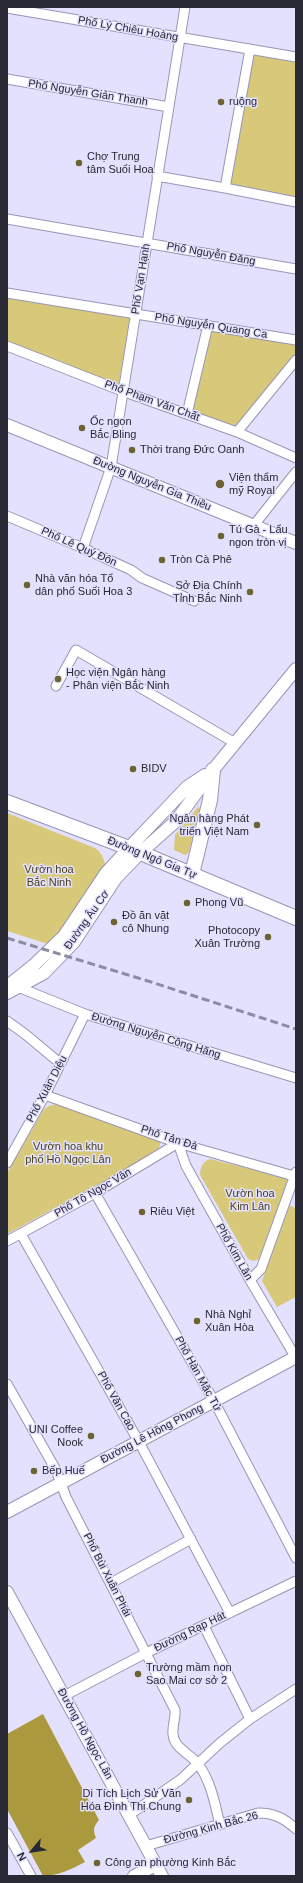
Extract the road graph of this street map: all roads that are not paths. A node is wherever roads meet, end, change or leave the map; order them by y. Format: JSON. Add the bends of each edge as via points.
{"nodes":[{"id":1,"x":185,"y":7,"type":"edge"},
{"id":2,"x":7,"y":8,"type":"edge"},
{"id":3,"x":180,"y":38,"type":"junction"},
{"id":4,"x":250,"y":49,"type":"junction"},
{"id":5,"x":296,"y":57,"type":"edge"},
{"id":6,"x":7,"y":79,"type":"edge"},
{"id":7,"x":169,"y":106,"type":"junction"},
{"id":8,"x":157,"y":176,"type":"junction"},
{"id":9,"x":225,"y":188,"type":"junction"},
{"id":10,"x":296,"y":202,"type":"edge"},
{"id":11,"x":7,"y":220,"type":"edge"},
{"id":12,"x":146,"y":243,"type":"junction"},
{"id":13,"x":296,"y":269,"type":"edge"},
{"id":14,"x":7,"y":294,"type":"edge"},
{"id":15,"x":135,"y":314,"type":"junction"},
{"id":16,"x":208,"y":325,"type":"junction"},
{"id":17,"x":296,"y":340,"type":"edge"},
{"id":18,"x":7,"y":346,"type":"edge"},
{"id":19,"x":296,"y":360,"type":"edge"},
{"id":20,"x":122,"y":391,"type":"junction"},
{"id":21,"x":187,"y":414,"type":"junction"},
{"id":22,"x":7,"y":425,"type":"edge"},
{"id":23,"x":237,"y":432,"type":"junction"},
{"id":24,"x":296,"y":458,"type":"edge"},
{"id":25,"x":111,"y":467,"type":"junction"},
{"id":26,"x":296,"y":472,"type":"edge"},
{"id":27,"x":7,"y":516,"type":"edge"},
{"id":28,"x":254,"y":525,"type":"junction"},
{"id":29,"x":296,"y":543,"type":"edge"},
{"id":30,"x":83,"y":548,"type":"junction"},
{"id":31,"x":194,"y":601,"type":"dead end"},
{"id":32,"x":296,"y":669,"type":"edge"},
{"id":33,"x":56,"y":686,"type":"dead end"},
{"id":34,"x":235,"y":743,"type":"junction"},
{"id":35,"x":213,"y":770,"type":"junction"},
{"id":36,"x":7,"y":802,"type":"edge"},
{"id":37,"x":134,"y":850,"type":"junction"},
{"id":38,"x":192,"y":874,"type":"junction"},
{"id":39,"x":296,"y":918,"type":"edge"},
{"id":40,"x":11,"y":989,"type":"edge"},
{"id":41,"x":85,"y":1014,"type":"junction"},
{"id":42,"x":7,"y":1021,"type":"edge"},
{"id":43,"x":61,"y":1064,"type":"junction"},
{"id":44,"x":296,"y":1078,"type":"edge"},
{"id":45,"x":45,"y":1095,"type":"junction"},
{"id":46,"x":178,"y":1143,"type":"junction"},
{"id":47,"x":7,"y":1163,"type":"edge"},
{"id":48,"x":295,"y":1173,"type":"edge"},
{"id":49,"x":95,"y":1193,"type":"junction"},
{"id":50,"x":21,"y":1234,"type":"junction"},
{"id":51,"x":7,"y":1241,"type":"edge"},
{"id":52,"x":250,"y":1280,"type":"junction"},
{"id":53,"x":296,"y":1357,"type":"edge"},
{"id":54,"x":7,"y":1384,"type":"edge"},
{"id":55,"x":214,"y":1401,"type":"junction"},
{"id":56,"x":139,"y":1442,"type":"junction"},
{"id":57,"x":61,"y":1483,"type":"junction"},
{"id":58,"x":7,"y":1512,"type":"edge"},
{"id":59,"x":190,"y":1539,"type":"junction"},
{"id":60,"x":296,"y":1558,"type":"edge"},
{"id":61,"x":296,"y":1581,"type":"edge"},
{"id":62,"x":111,"y":1583,"type":"junction"},
{"id":63,"x":7,"y":1592,"type":"edge"},
{"id":64,"x":230,"y":1612,"type":"junction"},
{"id":65,"x":204,"y":1626,"type":"junction"},
{"id":66,"x":146,"y":1654,"type":"junction"},
{"id":67,"x":296,"y":1689,"type":"edge"},
{"id":68,"x":64,"y":1696,"type":"junction"},
{"id":69,"x":250,"y":1719,"type":"junction"},
{"id":70,"x":198,"y":1764,"type":"junction"},
{"id":71,"x":129,"y":1815,"type":"junction"},
{"id":72,"x":220,"y":1825,"type":"junction"},
{"id":73,"x":296,"y":1828,"type":"edge"},
{"id":74,"x":7,"y":1833,"type":"edge"},
{"id":75,"x":146,"y":1846,"type":"junction"},
{"id":76,"x":156,"y":1865,"type":"junction"},
{"id":77,"x":31,"y":1876,"type":"edge"},
{"id":78,"x":134,"y":1876,"type":"edge"},
{"id":79,"x":162,"y":1876,"type":"edge"}],
"edges":[{"from":1,"to":3,"type":"street","name":"Phố Vạn Hạnh"},
{"from":2,"to":3,"type":"street","name":"Phố Lý Chiêu Hoàng"},
{"from":3,"to":4,"type":"street","name":"Phố Lý Chiêu Hoàng"},
{"from":3,"to":7,"type":"street","name":"Phố Vạn Hạnh"},
{"from":4,"to":5,"type":"street","name":"Phố Lý Chiêu Hoàng"},
{"from":4,"to":9,"type":"street"},
{"from":6,"to":7,"type":"street","name":"Phố Nguyễn Giản Thanh"},
{"from":7,"to":8,"type":"street","name":"Phố Vạn Hạnh"},
{"from":8,"to":9,"type":"street"},
{"from":8,"to":12,"type":"street","name":"Phố Vạn Hạnh"},
{"from":9,"to":10,"type":"street"},
{"from":11,"to":12,"type":"street","name":"Phố Nguyễn Đăng"},
{"from":12,"to":13,"type":"street","name":"Phố Nguyễn Đăng"},
{"from":12,"to":15,"type":"street","name":"Phố Vạn Hạnh"},
{"from":14,"to":15,"type":"street","name":"Phố Nguyễn Quang Ca"},
{"from":15,"to":16,"type":"street","name":"Phố Nguyễn Quang Ca"},
{"from":15,"to":20,"type":"street","name":"Phố Vạn Hạnh"},
{"from":16,"to":17,"type":"street","name":"Phố Nguyễn Quang Ca"},
{"from":16,"to":21,"type":"street"},
{"from":18,"to":20,"type":"street","name":"Phố Phạm Văn Chất"},
{"from":19,"to":23,"type":"street"},
{"from":20,"to":21,"type":"street","name":"Phố Phạm Văn Chất"},
{"from":20,"to":25,"type":"street","name":"Phố Vạn Hạnh"},
{"from":21,"to":23,"type":"street","name":"Phố Phạm Văn Chất"},
{"from":22,"to":25,"type":"street","name":"Đường Nguyễn Gia Thiều"},
{"from":23,"to":24,"type":"street","name":"Phố Phạm Văn Chất"},
{"from":25,"to":28,"type":"street","name":"Đường Nguyễn Gia Thiều"},
{"from":25,"to":30,"type":"street","name":"Phố Vạn Hạnh"},
{"from":26,"to":28,"type":"street"},
{"from":27,"to":30,"type":"street","name":"Phố Lê Quý Đôn"},
{"from":28,"to":29,"type":"street","name":"Đường Nguyễn Gia Thiều"},
{"from":30,"to":31,"type":"street","name":"Phố Lê Quý Đôn"},
{"from":32,"to":34,"type":"street","name":"Đường Âu Cơ"},
{"from":33,"to":34,"type":"street","via":[[76,650]]},
{"from":34,"to":35,"type":"street","name":"Đường Âu Cơ"},
{"from":35,"to":37,"type":"street","name":"Đường Âu Cơ","via":[[176,820]]},
{"from":35,"to":38,"type":"main road","via":[[210,800]]},
{"from":36,"to":37,"type":"main road","name":"Đường Ngô Gia Tự"},
{"from":37,"to":38,"type":"main road","name":"Đường Ngô Gia Tự"},
{"from":37,"to":40,"type":"street","name":"Đường Âu Cơ","via":[[74,942],[44,973]]},
{"from":38,"to":39,"type":"main road","name":"Đường Ngô Gia Tự"},
{"from":40,"to":41,"type":"street","name":"Đường Nguyễn Công Hãng"},
{"from":41,"to":43,"type":"street","name":"Phố Xuân Diệu"},
{"from":41,"to":44,"type":"street","name":"Đường Nguyễn Công Hãng"},
{"from":42,"to":43,"type":"street"},
{"from":43,"to":45,"type":"street","name":"Phố Xuân Diệu"},
{"from":45,"to":46,"type":"street","name":"Phố Tản Đà"},
{"from":45,"to":47,"type":"street","name":"Phố Xuân Diệu"},
{"from":46,"to":48,"type":"street","name":"Phố Tản Đà"},
{"from":46,"to":49,"type":"street","name":"Phố Tô Ngọc Vân"},
{"from":46,"to":52,"type":"street","name":"Phố Kim Lân","via":[[186,1166]]},
{"from":48,"to":52,"type":"street","name":"Phố Tản Đà","via":[[261,1269]]},
{"from":49,"to":50,"type":"street","name":"Phố Tô Ngọc Vân"},
{"from":49,"to":55,"type":"street","name":"Phố Hàn Mặc Tử"},
{"from":50,"to":51,"type":"street","name":"Phố Tô Ngọc Vân"},
{"from":50,"to":56,"type":"street","name":"Phố Văn Cao"},
{"from":52,"to":53,"type":"street","name":"Phố Kim Lân"},
{"from":53,"to":55,"type":"street","name":"Đường Lê Hồng Phong"},
{"from":54,"to":57,"type":"street","name":"Phố Bùi Xuân Phái"},
{"from":55,"to":56,"type":"street","name":"Đường Lê Hồng Phong"},
{"from":55,"to":60,"type":"street","name":"Phố Hàn Mặc Tử"},
{"from":56,"to":57,"type":"street","name":"Đường Lê Hồng Phong"},
{"from":56,"to":59,"type":"street","name":"Phố Văn Cao"},
{"from":57,"to":58,"type":"street","name":"Đường Lê Hồng Phong"},
{"from":57,"to":62,"type":"street","name":"Phố Bùi Xuân Phái"},
{"from":59,"to":62,"type":"street"},
{"from":59,"to":64,"type":"street","name":"Phố Văn Cao"},
{"from":61,"to":64,"type":"street","name":"Đường Rạp Hát"},
{"from":62,"to":66,"type":"street","name":"Phố Bùi Xuân Phái"},
{"from":63,"to":68,"type":"street","name":"Đường Hồ Ngọc Lân"},
{"from":64,"to":65,"type":"street","name":"Đường Rạp Hát"},
{"from":65,"to":66,"type":"street","name":"Đường Rạp Hát"},
{"from":65,"to":69,"type":"street"},
{"from":66,"to":68,"type":"street","name":"Đường Rạp Hát"},
{"from":66,"to":70,"type":"street","name":"Phố Bùi Xuân Phái","via":[[175,1710],[176,1718],[172,1730],[176,1743]]},
{"from":67,"to":69,"type":"street"},
{"from":68,"to":71,"type":"street","name":"Đường Hồ Ngọc Lân"},
{"from":69,"to":70,"type":"street"},
{"from":70,"to":71,"type":"street","via":[[180,1780]]},
{"from":70,"to":72,"type":"street","name":"Phố Bùi Xuân Phái","via":[[208,1781]]},
{"from":71,"to":75,"type":"street","name":"Đường Hồ Ngọc Lân"},
{"from":72,"to":73,"type":"street","name":"Đường Kinh Bắc 26","via":[[258,1813],[266,1813],[282,1818]]},
{"from":72,"to":75,"type":"street","name":"Đường Kinh Bắc 26"},
{"from":74,"to":77,"type":"street"},
{"from":75,"to":76,"type":"street","name":"Đường Hồ Ngọc Lân"},
{"from":76,"to":78,"type":"street"},
{"from":76,"to":79,"type":"street","name":"Đường Hồ Ngọc Lân"}]}
